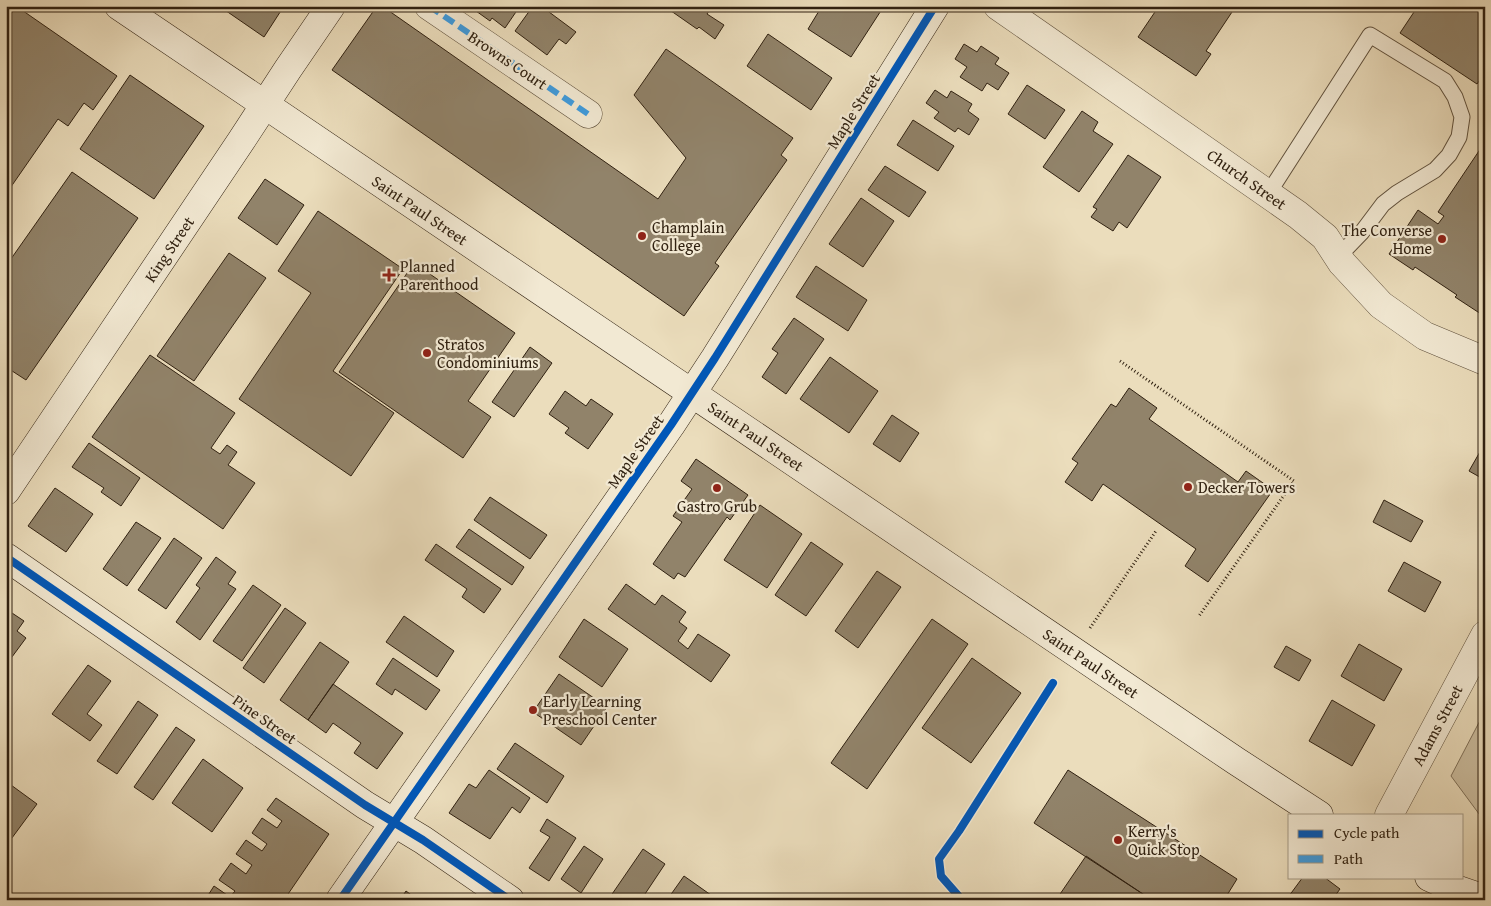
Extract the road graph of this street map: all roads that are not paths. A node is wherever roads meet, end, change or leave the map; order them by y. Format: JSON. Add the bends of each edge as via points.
{"nodes":[{"id":1,"x":119,"y":6,"type":"edge"},
{"id":2,"x":331,"y":6,"type":"edge"},
{"id":3,"x":429,"y":6,"type":"edge"},
{"id":4,"x":935,"y":6,"type":"edge"},
{"id":5,"x":998,"y":6,"type":"edge"},
{"id":6,"x":264,"y":105,"type":"junction"},
{"id":7,"x":588,"y":114,"type":"dead end"},
{"id":8,"x":1268,"y":194,"type":"junction"},
{"id":9,"x":1338,"y":257,"type":"junction"},
{"id":10,"x":1485,"y":361,"type":"edge"},
{"id":11,"x":692,"y":393,"type":"junction"},
{"id":12,"x":6,"y":491,"type":"edge"},
{"id":13,"x":6,"y":557,"type":"edge"},
{"id":14,"x":1485,"y":635,"type":"edge"},
{"id":15,"x":1317,"y":814,"type":"edge"},
{"id":16,"x":1390,"y":814,"type":"edge"},
{"id":17,"x":394,"y":822,"type":"junction"},
{"id":18,"x":1431,"y":878,"type":"edge"},
{"id":19,"x":1485,"y":899,"type":"edge"},
{"id":20,"x":340,"y":900,"type":"edge"},
{"id":21,"x":510,"y":900,"type":"edge"}],
"edges":[{"from":1,"to":6,"type":"street","name":"Saint Paul Street"},
{"from":2,"to":6,"type":"street","name":"King Street"},
{"from":3,"to":7,"type":"street","name":"Browns Court"},
{"from":4,"to":11,"type":"street","name":"Maple Street"},
{"from":5,"to":8,"type":"street","name":"Church Street"},
{"from":6,"to":11,"type":"street","name":"Saint Paul Street"},
{"from":6,"to":12,"type":"street","name":"King Street"},
{"from":8,"to":9,"type":"street","name":"Church Street","via":[[1325,237]]},
{"from":8,"to":9,"type":"lane","via":[[1370,35],[1446,82],[1462,116],[1459,137],[1449,155],[1435,170],[1383,204]]},
{"from":9,"to":10,"type":"street","name":"Church Street","via":[[1381,305],[1425,336]]},
{"from":11,"to":15,"type":"street","name":"Saint Paul Street"},
{"from":11,"to":17,"type":"street","name":"Maple Street"},
{"from":13,"to":17,"type":"street","name":"Pine Street"},
{"from":14,"to":16,"type":"street","name":"Adams Street"},
{"from":17,"to":20,"type":"street","name":"Maple Street"},
{"from":17,"to":21,"type":"street","name":"Pine Street"},
{"from":18,"to":19,"type":"street"}]}
